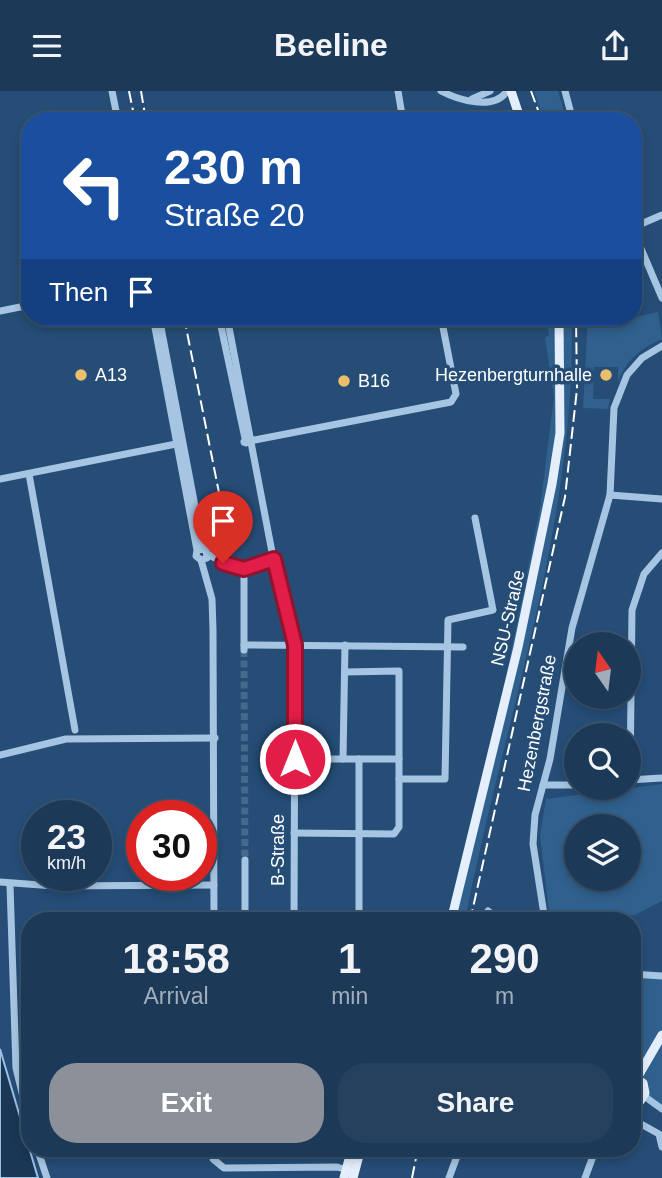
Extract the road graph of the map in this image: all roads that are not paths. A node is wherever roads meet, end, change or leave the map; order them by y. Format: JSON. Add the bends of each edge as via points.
{"nodes":[{"id":1,"x":112,"y":91,"type":"edge"},
{"id":2,"x":398,"y":91,"type":"edge"},
{"id":3,"x":441,"y":91,"type":"edge"},
{"id":4,"x":490,"y":91,"type":"edge"},
{"id":5,"x":565,"y":91,"type":"edge"},
{"id":6,"x":510,"y":92,"type":"edge"},
{"id":7,"x":497,"y":99,"type":"junction"},
{"id":8,"x":468,"y":100,"type":"junction"},
{"id":9,"x":116,"y":112,"type":"edge"},
{"id":10,"x":402,"y":112,"type":"edge"},
{"id":11,"x":515,"y":112,"type":"edge"},
{"id":12,"x":518,"y":112,"type":"edge"},
{"id":13,"x":571,"y":112,"type":"edge"},
{"id":14,"x":662,"y":215,"type":"edge"},
{"id":15,"x":642,"y":226,"type":"edge"},
{"id":16,"x":642,"y":249,"type":"edge"},
{"id":17,"x":662,"y":274,"type":"edge"},
{"id":18,"x":654,"y":278,"type":"junction"},
{"id":19,"x":662,"y":298,"type":"edge"},
{"id":20,"x":21,"y":307,"type":"edge"},
{"id":21,"x":0,"y":311,"type":"edge"},
{"id":22,"x":159,"y":326,"type":"edge"},
{"id":23,"x":221,"y":326,"type":"edge"},
{"id":24,"x":229,"y":326,"type":"edge"},
{"id":25,"x":443,"y":326,"type":"edge"},
{"id":26,"x":559,"y":326,"type":"edge"},
{"id":27,"x":662,"y":346,"type":"edge"},
{"id":28,"x":181,"y":443,"type":"junction"},
{"id":29,"x":249,"y":443,"type":"junction"},
{"id":30,"x":29,"y":474,"type":"junction"},
{"id":31,"x":0,"y":479,"type":"edge"},
{"id":32,"x":610,"y":495,"type":"junction"},
{"id":33,"x":662,"y":499,"type":"edge"},
{"id":34,"x":475,"y":518,"type":"dead end"},
{"id":35,"x":662,"y":553,"type":"edge"},
{"id":36,"x":203,"y":554,"type":"junction"},
{"id":37,"x":274,"y":559,"type":"junction"},
{"id":38,"x":244,"y":569,"type":"junction"},
{"id":39,"x":295,"y":645,"type":"junction"},
{"id":40,"x":345,"y":645,"type":"junction"},
{"id":41,"x":447,"y":646,"type":"junction"},
{"id":42,"x":463,"y":647,"type":"dead end"},
{"id":43,"x":345,"y":672,"type":"junction"},
{"id":44,"x":630,"y":723,"type":"edge"},
{"id":45,"x":75,"y":730,"type":"dead end"},
{"id":46,"x":215,"y":738,"type":"junction"},
{"id":47,"x":0,"y":755,"type":"edge"},
{"id":48,"x":295,"y":759,"type":"junction"},
{"id":49,"x":343,"y":759,"type":"junction"},
{"id":50,"x":359,"y":759,"type":"junction"},
{"id":51,"x":399,"y":759,"type":"junction"},
{"id":52,"x":662,"y":778,"type":"edge"},
{"id":53,"x":398,"y":779,"type":"junction"},
{"id":54,"x":641,"y":779,"type":"edge"},
{"id":55,"x":543,"y":785,"type":"junction"},
{"id":56,"x":564,"y":785,"type":"edge"},
{"id":57,"x":215,"y":800,"type":"edge"},
{"id":58,"x":294,"y":833,"type":"junction"},
{"id":59,"x":358,"y":835,"type":"junction"},
{"id":60,"x":245,"y":860,"type":"tunnel mouth"},
{"id":61,"x":0,"y":882,"type":"edge"},
{"id":62,"x":10,"y":885,"type":"junction"},
{"id":63,"x":126,"y":885,"type":"edge"},
{"id":64,"x":214,"y":891,"type":"edge"},
{"id":65,"x":214,"y":912,"type":"edge"},
{"id":66,"x":245,"y":912,"type":"edge"},
{"id":67,"x":294,"y":912,"type":"edge"},
{"id":68,"x":359,"y":912,"type":"edge"},
{"id":69,"x":453,"y":912,"type":"edge"},
{"id":70,"x":544,"y":912,"type":"edge"},
{"id":71,"x":641,"y":974,"type":"edge"},
{"id":72,"x":662,"y":975,"type":"edge"},
{"id":73,"x":662,"y":1035,"type":"edge"},
{"id":74,"x":641,"y":1067,"type":"edge"},
{"id":75,"x":641,"y":1083,"type":"edge"},
{"id":76,"x":21,"y":1088,"type":"edge"},
{"id":77,"x":644,"y":1096,"type":"junction"},
{"id":78,"x":641,"y":1098,"type":"edge"},
{"id":79,"x":662,"y":1109,"type":"edge"},
{"id":80,"x":641,"y":1122,"type":"edge"},
{"id":81,"x":661,"y":1132,"type":"edge"},
{"id":82,"x":662,"y":1147,"type":"edge"},
{"id":83,"x":40,"y":1157,"type":"edge"},
{"id":84,"x":214,"y":1157,"type":"edge"},
{"id":85,"x":357,"y":1157,"type":"edge"},
{"id":86,"x":457,"y":1157,"type":"edge"},
{"id":87,"x":593,"y":1157,"type":"edge"},
{"id":88,"x":350,"y":1174,"type":"edge"},
{"id":89,"x":47,"y":1178,"type":"edge"},
{"id":90,"x":449,"y":1178,"type":"edge"},
{"id":91,"x":585,"y":1178,"type":"edge"}],
"edges":[{"from":1,"to":9,"type":"street"},
{"from":2,"to":10,"type":"street"},
{"from":3,"to":8,"type":"street"},
{"from":4,"to":8,"type":"street"},
{"from":5,"to":13,"type":"street"},
{"from":6,"to":7,"type":"street"},
{"from":6,"to":12,"type":"main road"},
{"from":7,"to":8,"type":"street"},
{"from":7,"to":11,"type":"street"},
{"from":14,"to":15,"type":"street"},
{"from":16,"to":18,"type":"street"},
{"from":17,"to":18,"type":"street"},
{"from":18,"to":19,"type":"street"},
{"from":20,"to":21,"type":"street"},
{"from":22,"to":28,"type":"street"},
{"from":23,"to":29,"type":"street","name":"B-Straße"},
{"from":24,"to":29,"type":"street","name":"B-Straße"},
{"from":25,"to":29,"type":"street","via":[[457,397],[451,403]]},
{"from":26,"to":69,"type":"main road","name":"NSU-Straße","via":[[556,462],[516,654]]},
{"from":27,"to":32,"type":"street","name":"Hezenbergstraße","via":[[636,364],[616,397]]},
{"from":28,"to":30,"type":"street"},
{"from":28,"to":36,"type":"street"},
{"from":29,"to":37,"type":"street","name":"B-Straße"},
{"from":30,"to":31,"type":"street"},
{"from":30,"to":45,"type":"street"},
{"from":32,"to":33,"type":"street"},
{"from":32,"to":55,"type":"street","name":"Hezenbergstraße","via":[[572,628]]},
{"from":34,"to":41,"type":"street","via":[[493,610],[447,620]]},
{"from":35,"to":44,"type":"street","via":[[643,575],[632,610]]},
{"from":36,"to":38,"type":"street"},
{"from":36,"to":46,"type":"street","via":[[213,620]]},
{"from":37,"to":38,"type":"street"},
{"from":37,"to":39,"type":"street","name":"B-Straße"},
{"from":38,"to":39,"type":"street","via":[[244,647]]},
{"from":39,"to":40,"type":"street"},
{"from":39,"to":48,"type":"street","name":"B-Straße"},
{"from":40,"to":41,"type":"street"},
{"from":40,"to":43,"type":"street"},
{"from":41,"to":42,"type":"street"},
{"from":41,"to":53,"type":"street","via":[[445,779]]},
{"from":43,"to":49,"type":"street"},
{"from":43,"to":51,"type":"street","via":[[399,671]]},
{"from":46,"to":47,"type":"street","via":[[66,739]]},
{"from":46,"to":57,"type":"street"},
{"from":48,"to":49,"type":"street"},
{"from":48,"to":58,"type":"street","name":"B-Straße"},
{"from":49,"to":50,"type":"street"},
{"from":50,"to":51,"type":"street"},
{"from":50,"to":59,"type":"street"},
{"from":51,"to":53,"type":"street"},
{"from":52,"to":54,"type":"street"},
{"from":53,"to":59,"type":"street","via":[[399,827],[394,834]]},
{"from":55,"to":56,"type":"street"},
{"from":55,"to":70,"type":"street","name":"Hezenbergstraße","via":[[533,838]]},
{"from":58,"to":59,"type":"street"},
{"from":58,"to":67,"type":"street","name":"B-Straße"},
{"from":59,"to":68,"type":"street"},
{"from":60,"to":66,"type":"street"},
{"from":61,"to":62,"type":"street"},
{"from":62,"to":63,"type":"street"},
{"from":62,"to":76,"type":"street","via":[[16,1067]]},
{"from":64,"to":65,"type":"street"},
{"from":71,"to":72,"type":"street"},
{"from":73,"to":74,"type":"main road"},
{"from":75,"to":77,"type":"main road"},
{"from":77,"to":78,"type":"main road"},
{"from":77,"to":79,"type":"street"},
{"from":80,"to":81,"type":"street"},
{"from":81,"to":82,"type":"street"},
{"from":83,"to":89,"type":"street"},
{"from":84,"to":88,"type":"street","via":[[224,1168]]},
{"from":85,"to":88,"type":"main road"},
{"from":86,"to":90,"type":"street"},
{"from":87,"to":91,"type":"street"}]}
